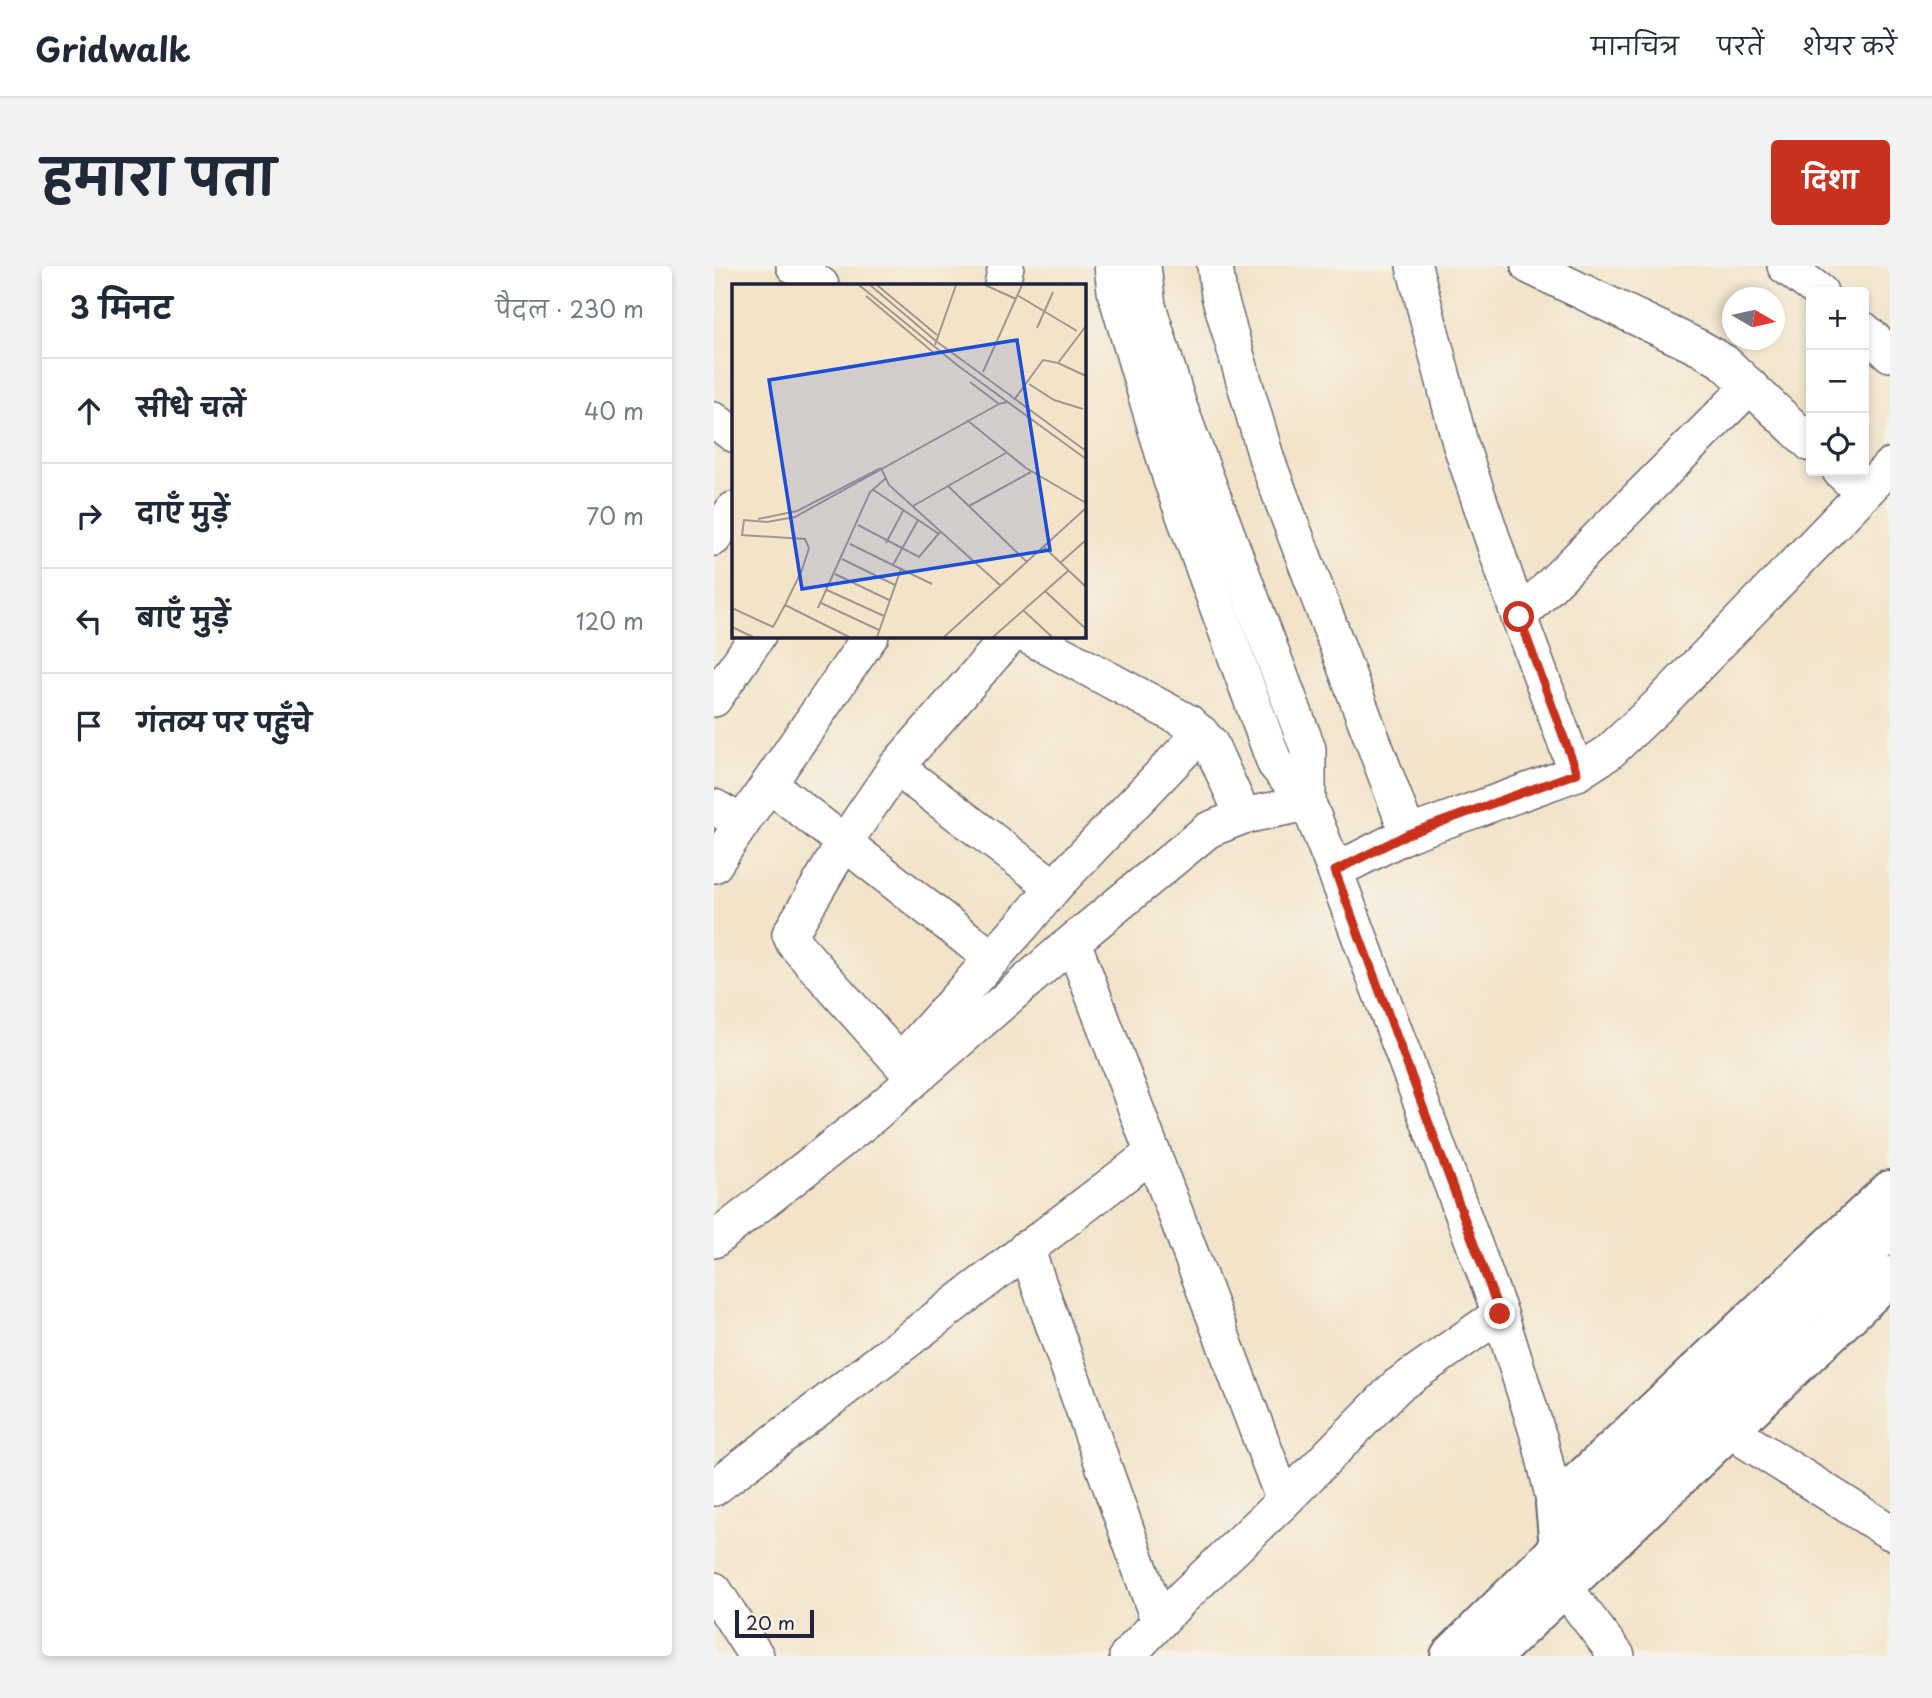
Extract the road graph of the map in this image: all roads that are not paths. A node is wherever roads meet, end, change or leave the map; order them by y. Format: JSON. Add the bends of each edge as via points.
{"nodes":[{"id":1,"x":794,"y":266,"type":"edge"},
{"id":2,"x":1006,"y":266,"type":"edge"},
{"id":3,"x":1112,"y":266,"type":"edge"},
{"id":4,"x":1143,"y":266,"type":"edge"},
{"id":5,"x":1215,"y":266,"type":"edge"},
{"id":6,"x":1414,"y":266,"type":"edge"},
{"id":7,"x":1529,"y":266,"type":"edge"},
{"id":8,"x":1785,"y":266,"type":"edge"},
{"id":9,"x":820,"y":284,"type":"edge"},
{"id":10,"x":1002,"y":284,"type":"edge"},
{"id":11,"x":1813,"y":287,"type":"edge"},
{"id":12,"x":1869,"y":335,"type":"edge"},
{"id":13,"x":1890,"y":354,"type":"edge"},
{"id":14,"x":1750,"y":386,"type":"junction"},
{"id":15,"x":714,"y":420,"type":"edge"},
{"id":16,"x":732,"y":433,"type":"edge"},
{"id":17,"x":1806,"y":439,"type":"edge"},
{"id":18,"x":1890,"y":466,"type":"edge"},
{"id":19,"x":1852,"y":482,"type":"edge"},
{"id":20,"x":732,"y":511,"type":"edge"},
{"id":21,"x":714,"y":538,"type":"edge"},
{"id":22,"x":1519,"y":617,"type":"junction"},
{"id":23,"x":757,"y":637,"type":"edge"},
{"id":24,"x":870,"y":637,"type":"edge"},
{"id":25,"x":1009,"y":637,"type":"edge"},
{"id":26,"x":1031,"y":637,"type":"edge"},
{"id":27,"x":714,"y":699,"type":"edge"},
{"id":28,"x":1201,"y":733,"type":"junction"},
{"id":29,"x":896,"y":767,"type":"junction"},
{"id":30,"x":1577,"y":773,"type":"junction"},
{"id":31,"x":769,"y":784,"type":"junction"},
{"id":32,"x":1308,"y":803,"type":"junction"},
{"id":33,"x":728,"y":815,"type":"edge"},
{"id":34,"x":1243,"y":816,"type":"junction"},
{"id":35,"x":1408,"y":834,"type":"junction"},
{"id":36,"x":844,"y":843,"type":"junction"},
{"id":37,"x":714,"y":865,"type":"edge"},
{"id":38,"x":1335,"y":871,"type":"junction"},
{"id":39,"x":1054,"y":887,"type":"junction"},
{"id":40,"x":1073,"y":942,"type":"junction"},
{"id":41,"x":993,"y":959,"type":"junction"},
{"id":42,"x":907,"y":1070,"type":"junction"},
{"id":43,"x":1153,"y":1153,"type":"junction"},
{"id":44,"x":1890,"y":1190,"type":"edge"},
{"id":45,"x":1890,"y":1230,"type":"edge"},
{"id":46,"x":714,"y":1240,"type":"edge"},
{"id":47,"x":1026,"y":1248,"type":"junction"},
{"id":48,"x":1890,"y":1276,"type":"edge"},
{"id":49,"x":1890,"y":1308,"type":"edge"},
{"id":50,"x":1500,"y":1314,"type":"junction"},
{"id":51,"x":1746,"y":1441,"type":"junction"},
{"id":52,"x":714,"y":1488,"type":"edge"},
{"id":53,"x":1284,"y":1501,"type":"junction"},
{"id":54,"x":1555,"y":1504,"type":"junction"},
{"id":55,"x":1890,"y":1532,"type":"edge"},
{"id":56,"x":1568,"y":1562,"type":"junction"},
{"id":57,"x":714,"y":1590,"type":"edge"},
{"id":58,"x":1159,"y":1622,"type":"junction"},
{"id":59,"x":725,"y":1634,"type":"edge"},
{"id":60,"x":756,"y":1656,"type":"edge"},
{"id":61,"x":1127,"y":1656,"type":"edge"},
{"id":62,"x":1450,"y":1656,"type":"edge"},
{"id":63,"x":1492,"y":1656,"type":"edge"},
{"id":64,"x":1617,"y":1656,"type":"edge"}],
"edges":[{"from":1,"to":9,"type":"street"},
{"from":2,"to":10,"type":"street"},
{"from":3,"to":32,"type":"street","via":[[1115,291],[1185,519],[1275,764]]},
{"from":4,"to":32,"type":"street","via":[[1148,306],[1179,406],[1308,749]]},
{"from":5,"to":35,"type":"street","via":[[1219,295],[1268,460]]},
{"from":6,"to":22,"type":"street","via":[[1460,443]]},
{"from":7,"to":14,"type":"street","via":[[1700,348]]},
{"from":8,"to":11,"type":"street"},
{"from":12,"to":13,"type":"street"},
{"from":14,"to":17,"type":"street"},
{"from":14,"to":22,"type":"street"},
{"from":15,"to":16,"type":"street"},
{"from":18,"to":19,"type":"street"},
{"from":19,"to":30,"type":"street","via":[[1658,706],[1608,753]]},
{"from":20,"to":21,"type":"street"},
{"from":22,"to":30,"type":"street"},
{"from":23,"to":27,"type":"street"},
{"from":24,"to":31,"type":"street"},
{"from":25,"to":29,"type":"street"},
{"from":26,"to":28,"type":"street"},
{"from":28,"to":34,"type":"street"},
{"from":28,"to":39,"type":"street"},
{"from":29,"to":36,"type":"street"},
{"from":29,"to":39,"type":"street"},
{"from":30,"to":35,"type":"street"},
{"from":31,"to":33,"type":"street"},
{"from":31,"to":36,"type":"street"},
{"from":32,"to":34,"type":"street"},
{"from":32,"to":38,"type":"street"},
{"from":33,"to":37,"type":"street"},
{"from":34,"to":40,"type":"street","via":[[1208,830]]},
{"from":35,"to":38,"type":"street"},
{"from":36,"to":41,"type":"street"},
{"from":36,"to":42,"type":"street","via":[[790,938]]},
{"from":38,"to":50,"type":"street"},
{"from":39,"to":41,"type":"street"},
{"from":40,"to":42,"type":"street"},
{"from":40,"to":43,"type":"street"},
{"from":41,"to":42,"type":"street"},
{"from":42,"to":46,"type":"street","via":[[871,1117]]},
{"from":43,"to":47,"type":"street"},
{"from":43,"to":53,"type":"street"},
{"from":44,"to":54,"type":"main road"},
{"from":45,"to":56,"type":"main road","via":[[1805,1305]]},
{"from":47,"to":52,"type":"street"},
{"from":47,"to":58,"type":"street"},
{"from":48,"to":56,"type":"main road"},
{"from":49,"to":51,"type":"main road"},
{"from":50,"to":53,"type":"street","via":[[1396,1386]]},
{"from":50,"to":54,"type":"street"},
{"from":51,"to":55,"type":"street"},
{"from":51,"to":56,"type":"main road","via":[[1644,1548]]},
{"from":53,"to":58,"type":"street"},
{"from":54,"to":56,"type":"main road"},
{"from":56,"to":62,"type":"main road"},
{"from":56,"to":63,"type":"main road"},
{"from":56,"to":64,"type":"street"},
{"from":57,"to":59,"type":"street"},
{"from":58,"to":61,"type":"street"},
{"from":59,"to":60,"type":"street"}]}
